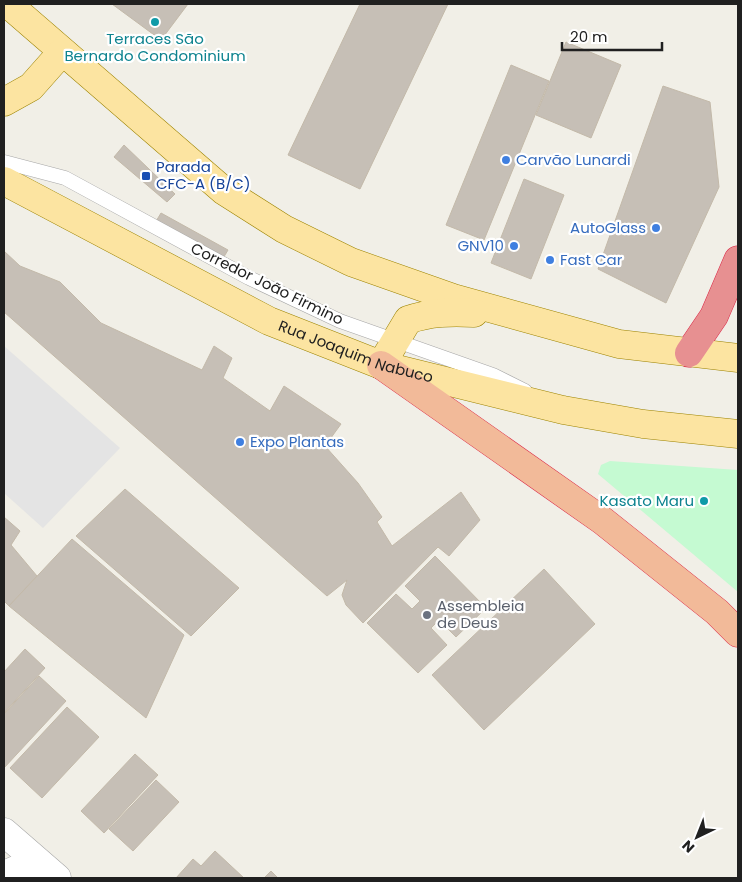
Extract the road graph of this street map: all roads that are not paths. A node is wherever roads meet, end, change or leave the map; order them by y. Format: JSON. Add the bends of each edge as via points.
{"nodes":[{"id":1,"x":11,"y":5,"type":"edge"},
{"id":2,"x":62,"y":52,"type":"junction"},
{"id":3,"x":4,"y":102,"type":"edge"},
{"id":4,"x":4,"y":162,"type":"edge"},
{"id":5,"x":4,"y":182,"type":"edge"},
{"id":6,"x":738,"y":260,"type":"edge"},
{"id":7,"x":516,"y":316,"type":"junction"},
{"id":8,"x":395,"y":340,"type":"junction"},
{"id":9,"x":689,"y":353,"type":"junction"},
{"id":10,"x":738,"y":358,"type":"edge"},
{"id":11,"x":381,"y":365,"type":"junction"},
{"id":12,"x":562,"y":410,"type":"junction"},
{"id":13,"x":738,"y":434,"type":"edge"},
{"id":14,"x":738,"y":633,"type":"edge"},
{"id":15,"x":4,"y":832,"type":"edge"},
{"id":16,"x":36,"y":860,"type":"junction"},
{"id":17,"x":4,"y":875,"type":"edge"},
{"id":18,"x":57,"y":878,"type":"edge"}],
"edges":[{"from":1,"to":2,"type":"main road"},
{"from":2,"to":3,"type":"main road","via":[[31,87]]},
{"from":2,"to":7,"type":"main road","via":[[224,191],[284,229],[351,262]]},
{"from":4,"to":8,"type":"lane","name":"Corredor João Firmino","via":[[65,178],[249,278],[340,321]]},
{"from":5,"to":11,"type":"main road","name":"Rua Joaquim Nabuco","via":[[269,321]]},
{"from":6,"to":9,"type":"highway","via":[[714,316]]},
{"from":7,"to":8,"type":"main road","via":[[448,312],[421,315],[408,320]]},
{"from":7,"to":9,"type":"main road","via":[[619,344]]},
{"from":8,"to":11,"type":"main road"},
{"from":8,"to":12,"type":"lane","name":"Corredor João Firmino","via":[[493,375]]},
{"from":9,"to":10,"type":"main road"},
{"from":11,"to":12,"type":"main road","name":"Rua Joaquim Nabuco"},
{"from":11,"to":14,"type":"highway","via":[[603,521],[717,612]]},
{"from":12,"to":13,"type":"main road","name":"Rua Joaquim Nabuco","via":[[644,424]]},
{"from":15,"to":16,"type":"street"},
{"from":16,"to":17,"type":"street"},
{"from":16,"to":18,"type":"street"}]}
